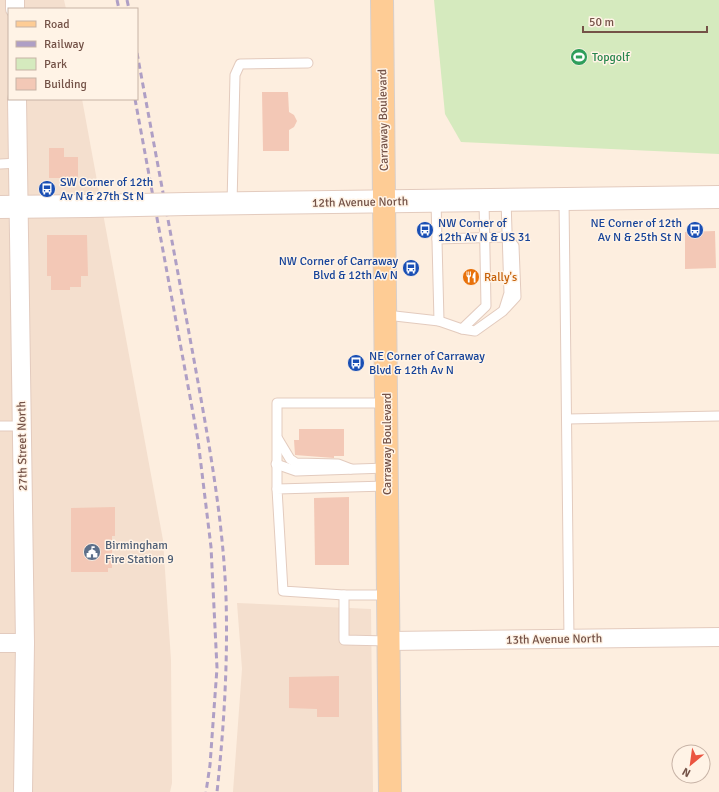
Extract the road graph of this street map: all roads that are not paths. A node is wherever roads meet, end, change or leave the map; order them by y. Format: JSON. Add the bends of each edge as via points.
{"nodes":[{"id":1,"x":382,"y":0,"type":"edge"},
{"id":2,"x":308,"y":63,"type":"dead end"},
{"id":3,"x":17,"y":100,"type":"edge"},
{"id":4,"x":0,"y":164,"type":"edge"},
{"id":5,"x":18,"y":164,"type":"junction"},
{"id":6,"x":719,"y":197,"type":"edge"},
{"id":7,"x":564,"y":199,"type":"junction"},
{"id":8,"x":484,"y":200,"type":"junction"},
{"id":9,"x":506,"y":200,"type":"junction"},
{"id":10,"x":436,"y":201,"type":"junction"},
{"id":11,"x":384,"y":202,"type":"junction"},
{"id":12,"x":232,"y":204,"type":"junction"},
{"id":13,"x":9,"y":207,"type":"edge"},
{"id":14,"x":485,"y":237,"type":"junction"},
{"id":15,"x":507,"y":237,"type":"junction"},
{"id":16,"x":437,"y":239,"type":"junction"},
{"id":17,"x":386,"y":314,"type":"junction"},
{"id":18,"x":439,"y":321,"type":"junction"},
{"id":19,"x":462,"y":329,"type":"junction"},
{"id":20,"x":387,"y":403,"type":"junction"},
{"id":21,"x":719,"y":416,"type":"edge"},
{"id":22,"x":567,"y":419,"type":"junction"},
{"id":23,"x":0,"y":426,"type":"edge"},
{"id":24,"x":22,"y":426,"type":"junction"},
{"id":25,"x":278,"y":439,"type":"junction"},
{"id":26,"x":276,"y":464,"type":"junction"},
{"id":27,"x":353,"y":470,"type":"junction"},
{"id":28,"x":387,"y":477,"type":"junction"},
{"id":29,"x":278,"y":489,"type":"junction"},
{"id":30,"x":344,"y":595,"type":"junction"},
{"id":31,"x":388,"y":595,"type":"junction"},
{"id":32,"x":719,"y":637,"type":"edge"},
{"id":33,"x":569,"y":639,"type":"junction"},
{"id":34,"x":389,"y":641,"type":"junction"},
{"id":35,"x":0,"y":643,"type":"edge"},
{"id":36,"x":25,"y":643,"type":"junction"},
{"id":37,"x":23,"y":792,"type":"edge"},
{"id":38,"x":390,"y":792,"type":"edge"}],
"edges":[{"from":1,"to":11,"type":"main road","name":"Carraway Boulevard"},
{"from":2,"to":12,"type":"lane","via":[[240,64],[237,67]]},
{"from":3,"to":5,"type":"street","name":"27th Street North"},
{"from":4,"to":5,"type":"lane"},
{"from":5,"to":13,"type":"street","name":"27th Street North"},
{"from":6,"to":7,"type":"street","name":"12th Avenue North"},
{"from":7,"to":9,"type":"street","name":"12th Avenue North"},
{"from":7,"to":22,"type":"lane"},
{"from":8,"to":9,"type":"street","name":"12th Avenue North"},
{"from":8,"to":10,"type":"street","name":"12th Avenue North"},
{"from":8,"to":14,"type":"lane"},
{"from":9,"to":15,"type":"lane"},
{"from":10,"to":11,"type":"street","name":"12th Avenue North"},
{"from":10,"to":16,"type":"lane"},
{"from":11,"to":12,"type":"street","name":"12th Avenue North"},
{"from":11,"to":17,"type":"main road","name":"Carraway Boulevard"},
{"from":12,"to":13,"type":"street","name":"12th Avenue North","bridge":true},
{"from":13,"to":24,"type":"street","name":"27th Street North"},
{"from":14,"to":15,"type":"lane"},
{"from":14,"to":16,"type":"lane"},
{"from":14,"to":19,"type":"lane","via":[[486,306]]},
{"from":15,"to":19,"type":"lane","via":[[509,293],[503,311],[475,331]]},
{"from":16,"to":18,"type":"lane"},
{"from":17,"to":18,"type":"lane"},
{"from":17,"to":20,"type":"main road","name":"Carraway Boulevard"},
{"from":18,"to":19,"type":"lane"},
{"from":20,"to":25,"type":"lane","via":[[277,403]]},
{"from":20,"to":28,"type":"main road","name":"Carraway Boulevard"},
{"from":21,"to":22,"type":"lane"},
{"from":22,"to":33,"type":"lane"},
{"from":23,"to":24,"type":"lane"},
{"from":24,"to":36,"type":"street","name":"27th Street North"},
{"from":25,"to":26,"type":"lane"},
{"from":25,"to":27,"type":"lane","via":[[290,459],[296,463],[338,464]]},
{"from":26,"to":27,"type":"lane","via":[[296,471]]},
{"from":26,"to":29,"type":"lane"},
{"from":27,"to":28,"type":"lane"},
{"from":28,"to":29,"type":"lane"},
{"from":28,"to":31,"type":"main road","name":"Carraway Boulevard"},
{"from":29,"to":30,"type":"lane","via":[[283,591]]},
{"from":30,"to":31,"type":"lane"},
{"from":30,"to":34,"type":"lane","via":[[344,640]]},
{"from":31,"to":34,"type":"main road","name":"Carraway Boulevard"},
{"from":32,"to":33,"type":"street","name":"13th Avenue North"},
{"from":33,"to":34,"type":"street","name":"13th Avenue North"},
{"from":34,"to":38,"type":"main road","name":"Carraway Boulevard"},
{"from":35,"to":36,"type":"street"},
{"from":36,"to":37,"type":"street","name":"27th Street North"}]}
